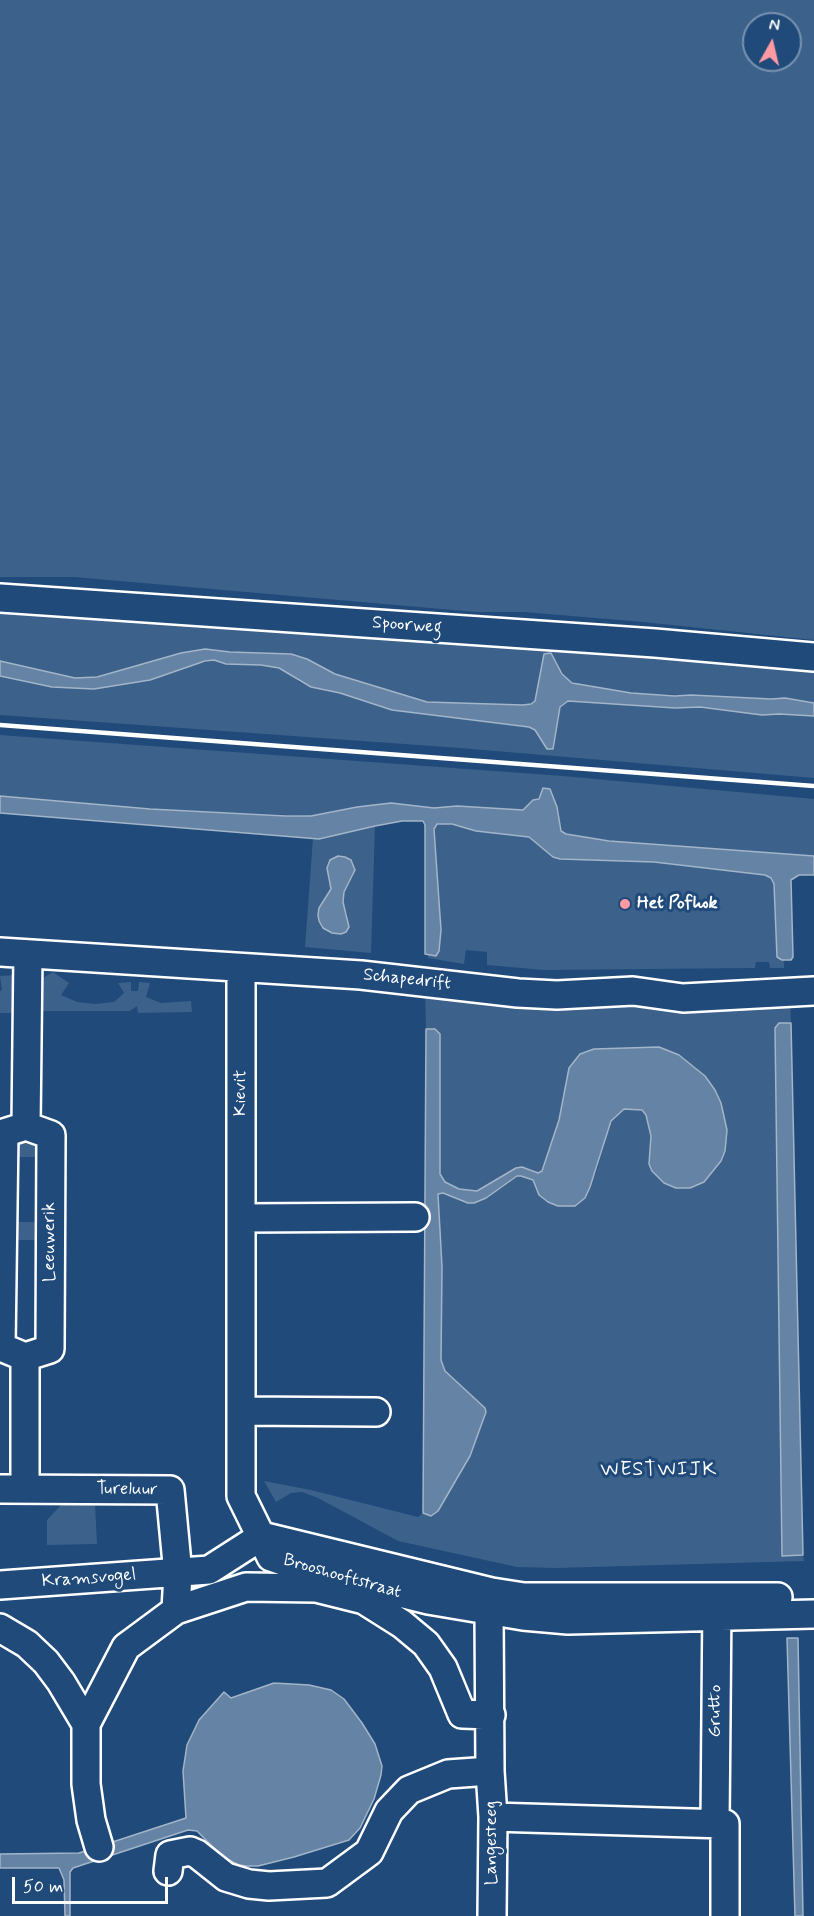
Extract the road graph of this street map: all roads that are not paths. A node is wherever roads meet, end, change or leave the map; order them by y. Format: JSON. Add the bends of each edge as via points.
{"nodes":[{"id":1,"x":0,"y":598,"type":"edge"},
{"id":2,"x":814,"y":657,"type":"edge"},
{"id":3,"x":0,"y":952,"type":"edge"},
{"id":4,"x":28,"y":954,"type":"junction"},
{"id":5,"x":241,"y":968,"type":"junction"},
{"id":6,"x":814,"y":991,"type":"edge"},
{"id":7,"x":26,"y":1126,"type":"junction"},
{"id":8,"x":415,"y":1217,"type":"dead end"},
{"id":9,"x":242,"y":1218,"type":"junction"},
{"id":10,"x":25,"y":1357,"type":"junction"},
{"id":11,"x":241,"y":1411,"type":"junction"},
{"id":12,"x":376,"y":1412,"type":"dead end"},
{"id":13,"x":13,"y":1489,"type":"edge"},
{"id":14,"x":262,"y":1536,"type":"junction"},
{"id":15,"x":178,"y":1574,"type":"junction"},
{"id":16,"x":0,"y":1585,"type":"edge"},
{"id":17,"x":814,"y":1596,"type":"edge"},
{"id":18,"x":490,"y":1602,"type":"junction"},
{"id":19,"x":717,"y":1607,"type":"junction"},
{"id":20,"x":176,"y":1610,"type":"junction"},
{"id":21,"x":814,"y":1614,"type":"edge"},
{"id":22,"x":0,"y":1628,"type":"edge"},
{"id":23,"x":491,"y":1715,"type":"junction"},
{"id":24,"x":86,"y":1724,"type":"junction"},
{"id":25,"x":490,"y":1771,"type":"junction"},
{"id":26,"x":493,"y":1817,"type":"junction"},
{"id":27,"x":716,"y":1824,"type":"junction"},
{"id":28,"x":99,"y":1847,"type":"dead end"},
{"id":29,"x":168,"y":1871,"type":"dead end"},
{"id":30,"x":492,"y":1916,"type":"edge"},
{"id":31,"x":726,"y":1916,"type":"edge"}],
"edges":[{"from":1,"to":2,"type":"street","name":"Spoorweg"},
{"from":3,"to":4,"type":"street","name":"Schapedrift"},
{"from":4,"to":5,"type":"street","name":"Schapedrift"},
{"from":4,"to":7,"type":"street"},
{"from":5,"to":6,"type":"street","name":"Schapedrift","via":[[361,975],[518,993],[633,991],[683,998]]},
{"from":5,"to":9,"type":"street","name":"Kievit"},
{"from":7,"to":10,"type":"street","via":[[4,1133],[1,1347]]},
{"from":7,"to":10,"type":"street","name":"Leeuwerik","via":[[51,1135],[50,1349]]},
{"from":8,"to":9,"type":"street"},
{"from":9,"to":11,"type":"street","name":"Kievit"},
{"from":10,"to":13,"type":"street"},
{"from":11,"to":12,"type":"street"},
{"from":11,"to":14,"type":"street","name":"Kievit","via":[[241,1496]]},
{"from":13,"to":15,"type":"street","name":"Tureluur","via":[[170,1491]]},
{"from":14,"to":15,"type":"street","name":"Kramsvogel","via":[[210,1570]]},
{"from":14,"to":18,"type":"street","name":"Brooshooftstraat","via":[[271,1557],[314,1572],[429,1600]]},
{"from":15,"to":16,"type":"street","name":"Kramsvogel"},
{"from":15,"to":20,"type":"street"},
{"from":17,"to":19,"type":"street","name":"Brooshooftstraat"},
{"from":18,"to":19,"type":"street","name":"Brooshooftstraat","via":[[568,1620]]},
{"from":18,"to":23,"type":"street"},
{"from":19,"to":21,"type":"street","name":"Brooshooftstraat"},
{"from":19,"to":27,"type":"street","name":"Grutto"},
{"from":20,"to":23,"type":"street","via":[[246,1587],[316,1588],[364,1600],[426,1644],[443,1668],[462,1714]]},
{"from":20,"to":24,"type":"street","via":[[126,1647]]},
{"from":22,"to":24,"type":"street","via":[[27,1644],[46,1662]]},
{"from":23,"to":25,"type":"street"},
{"from":24,"to":28,"type":"street","via":[[86,1784]]},
{"from":25,"to":26,"type":"street","name":"Langesteeg"},
{"from":25,"to":29,"type":"street","via":[[448,1774],[409,1790],[389,1811],[369,1852],[327,1883],[249,1884],[226,1877],[190,1851],[170,1855]]},
{"from":26,"to":27,"type":"street"},
{"from":26,"to":30,"type":"street","name":"Langesteeg"},
{"from":27,"to":31,"type":"street","name":"Grutto","via":[[725,1824]]}]}
